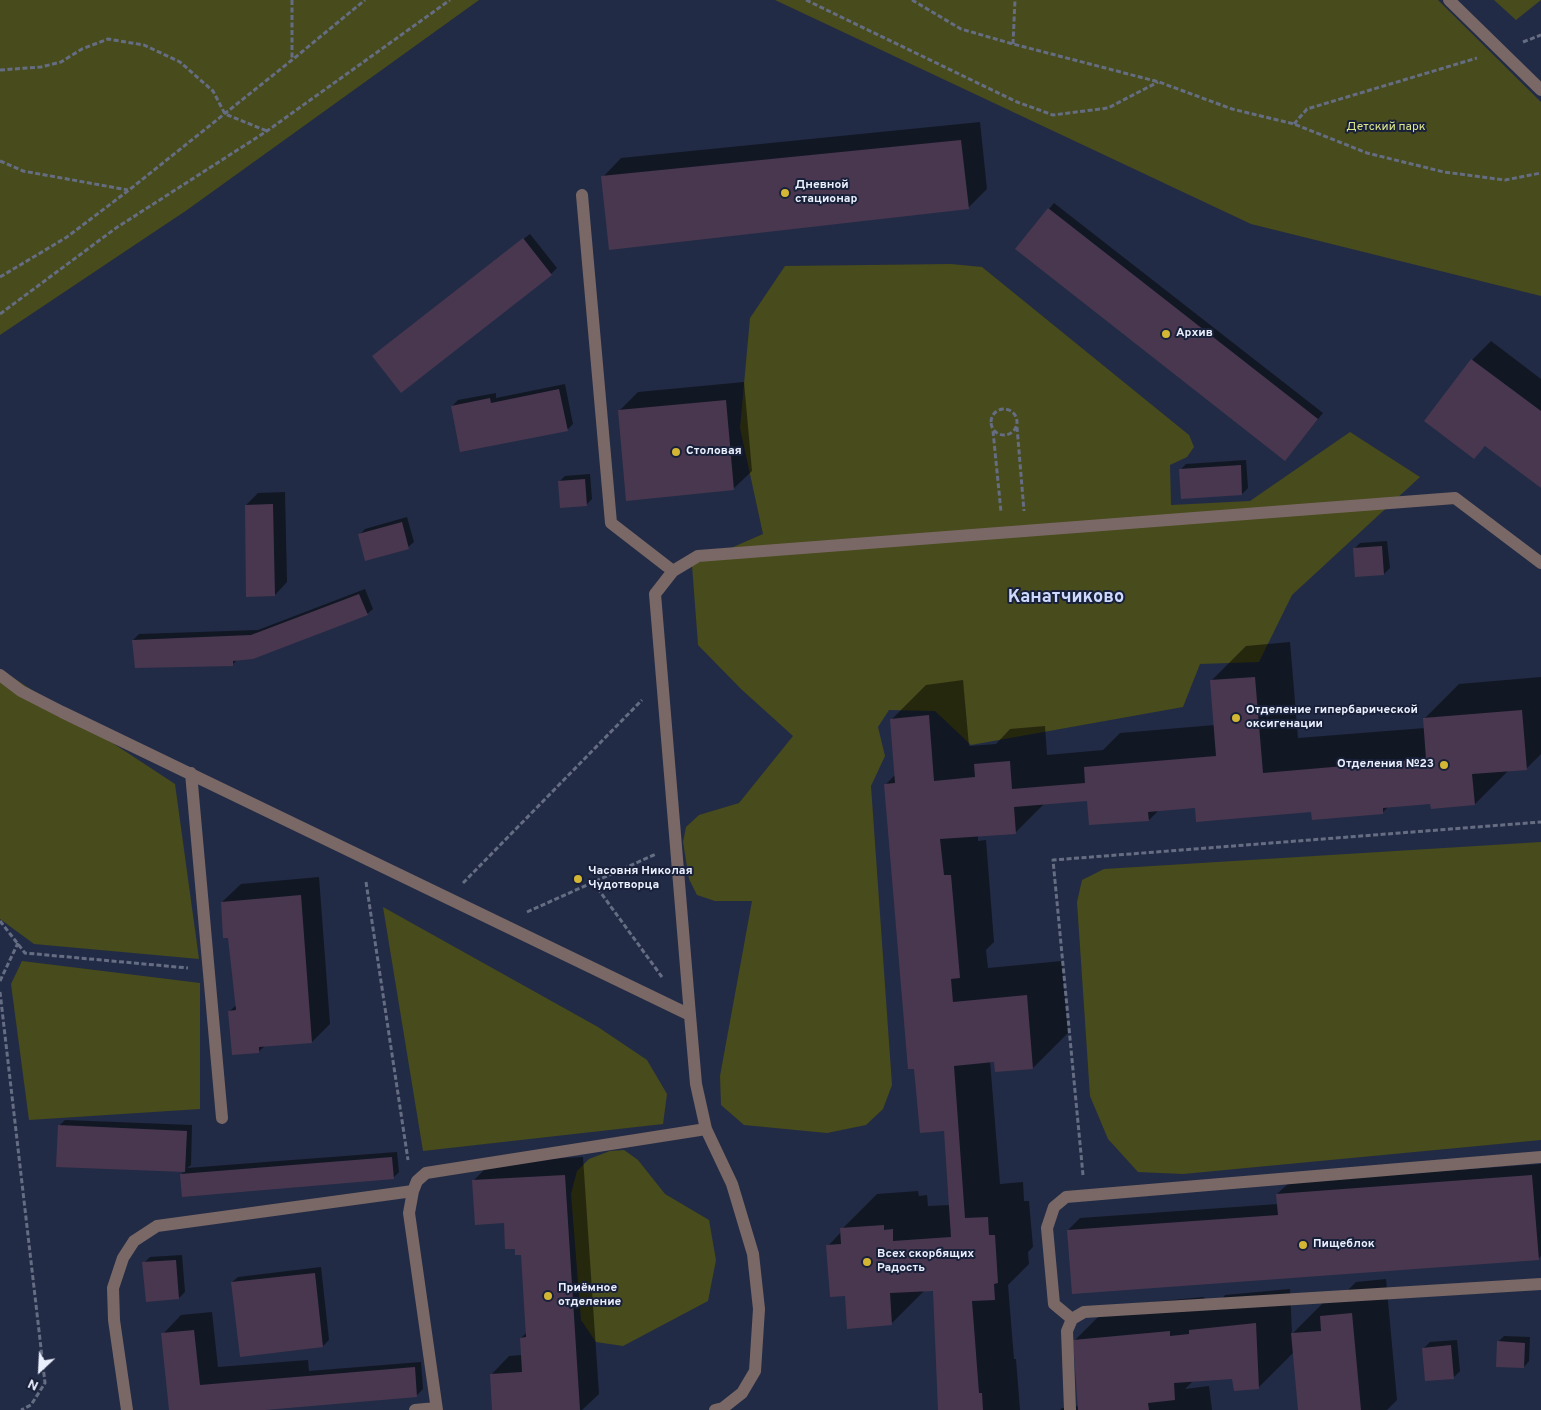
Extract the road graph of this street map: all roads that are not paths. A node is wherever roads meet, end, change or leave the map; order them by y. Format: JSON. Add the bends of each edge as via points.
{"nodes":[{"id":1,"x":1449,"y":0,"type":"edge"},
{"id":2,"x":1541,"y":90,"type":"edge"},
{"id":3,"x":582,"y":195,"type":"dead end"},
{"id":4,"x":1541,"y":563,"type":"edge"},
{"id":5,"x":673,"y":571,"type":"junction"},
{"id":6,"x":0,"y":675,"type":"edge"},
{"id":7,"x":191,"y":773,"type":"junction"},
{"id":8,"x":690,"y":1015,"type":"junction"},
{"id":9,"x":222,"y":1118,"type":"dead end"},
{"id":10,"x":706,"y":1129,"type":"junction"},
{"id":11,"x":1541,"y":1157,"type":"edge"},
{"id":12,"x":413,"y":1191,"type":"junction"},
{"id":13,"x":1541,"y":1284,"type":"edge"},
{"id":14,"x":1072,"y":1319,"type":"junction"},
{"id":15,"x":437,"y":1409,"type":"edge"},
{"id":16,"x":127,"y":1410,"type":"edge"},
{"id":17,"x":415,"y":1410,"type":"edge"},
{"id":18,"x":714,"y":1410,"type":"edge"},
{"id":19,"x":1070,"y":1410,"type":"edge"}],
"edges":[{"from":1,"to":2,"type":"lane"},
{"from":3,"to":5,"type":"lane","via":[[611,522]]},
{"from":4,"to":5,"type":"lane","via":[[1455,498],[698,556]]},
{"from":5,"to":8,"type":"lane","via":[[655,594]]},
{"from":6,"to":7,"type":"lane","via":[[20,691]]},
{"from":7,"to":8,"type":"lane"},
{"from":7,"to":9,"type":"lane"},
{"from":8,"to":10,"type":"lane","via":[[696,1084]]},
{"from":10,"to":12,"type":"lane","via":[[426,1173]]},
{"from":10,"to":18,"type":"lane","via":[[732,1184],[750,1245],[759,1309],[754,1371],[742,1393]]},
{"from":11,"to":14,"type":"lane","via":[[1066,1197],[1054,1207],[1047,1228],[1054,1304]]},
{"from":12,"to":15,"type":"lane","via":[[408,1213]]},
{"from":12,"to":16,"type":"lane","via":[[157,1226],[134,1241],[123,1258],[113,1288],[114,1320]]},
{"from":13,"to":14,"type":"lane","via":[[1084,1312]]},
{"from":14,"to":19,"type":"lane","via":[[1067,1332]]},
{"from":15,"to":17,"type":"lane"}]}
